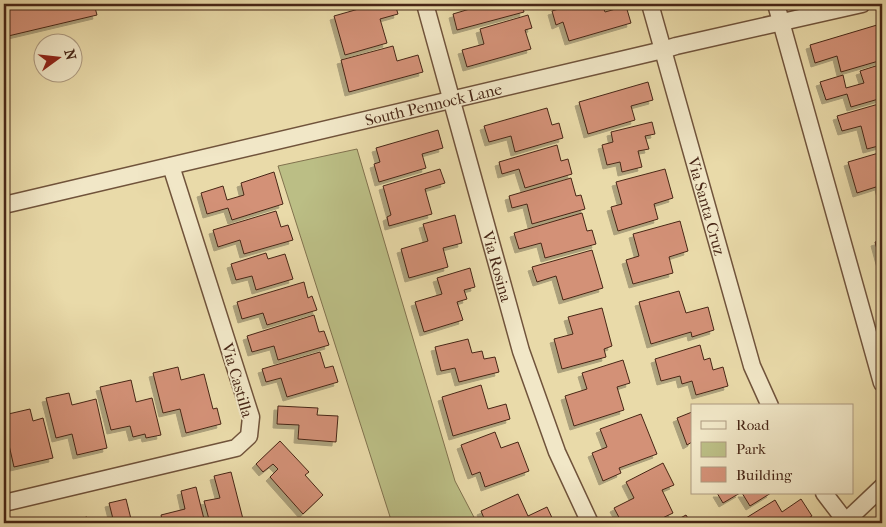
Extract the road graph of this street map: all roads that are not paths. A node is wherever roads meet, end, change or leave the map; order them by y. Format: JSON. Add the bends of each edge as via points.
{"nodes":[{"id":1,"x":425,"y":4,"type":"edge"},
{"id":2,"x":650,"y":4,"type":"edge"},
{"id":3,"x":776,"y":4,"type":"edge"},
{"id":4,"x":862,"y":4,"type":"edge"},
{"id":5,"x":781,"y":23,"type":"junction"},
{"id":6,"x":663,"y":50,"type":"junction"},
{"id":7,"x":453,"y":100,"type":"junction"},
{"id":8,"x":170,"y":166,"type":"junction"},
{"id":9,"x":4,"y":205,"type":"edge"},
{"id":10,"x":882,"y":383,"type":"edge"},
{"id":11,"x":769,"y":404,"type":"edge"},
{"id":12,"x":882,"y":487,"type":"edge"},
{"id":13,"x":825,"y":494,"type":"edge"},
{"id":14,"x":4,"y":503,"type":"edge"},
{"id":15,"x":590,"y":523,"type":"edge"},
{"id":16,"x":846,"y":523,"type":"edge"}],
"edges":[{"from":1,"to":7,"type":"street","name":"Via Rosina"},
{"from":2,"to":6,"type":"street","name":"Via Santa Cruz"},
{"from":3,"to":5,"type":"street"},
{"from":4,"to":5,"type":"street","name":"South Pennock Lane"},
{"from":5,"to":6,"type":"street","name":"South Pennock Lane"},
{"from":5,"to":10,"type":"street"},
{"from":6,"to":7,"type":"street","name":"South Pennock Lane"},
{"from":6,"to":11,"type":"street","name":"Via Santa Cruz","via":[[752,366]]},
{"from":7,"to":8,"type":"street","name":"South Pennock Lane"},
{"from":7,"to":15,"type":"street","name":"Via Rosina","via":[[521,351],[556,452]]},
{"from":8,"to":9,"type":"street","name":"South Pennock Lane"},
{"from":8,"to":14,"type":"street","name":"Via Castilla","via":[[251,417],[249,436],[236,448]]},
{"from":12,"to":16,"type":"street"},
{"from":13,"to":16,"type":"street"}]}
